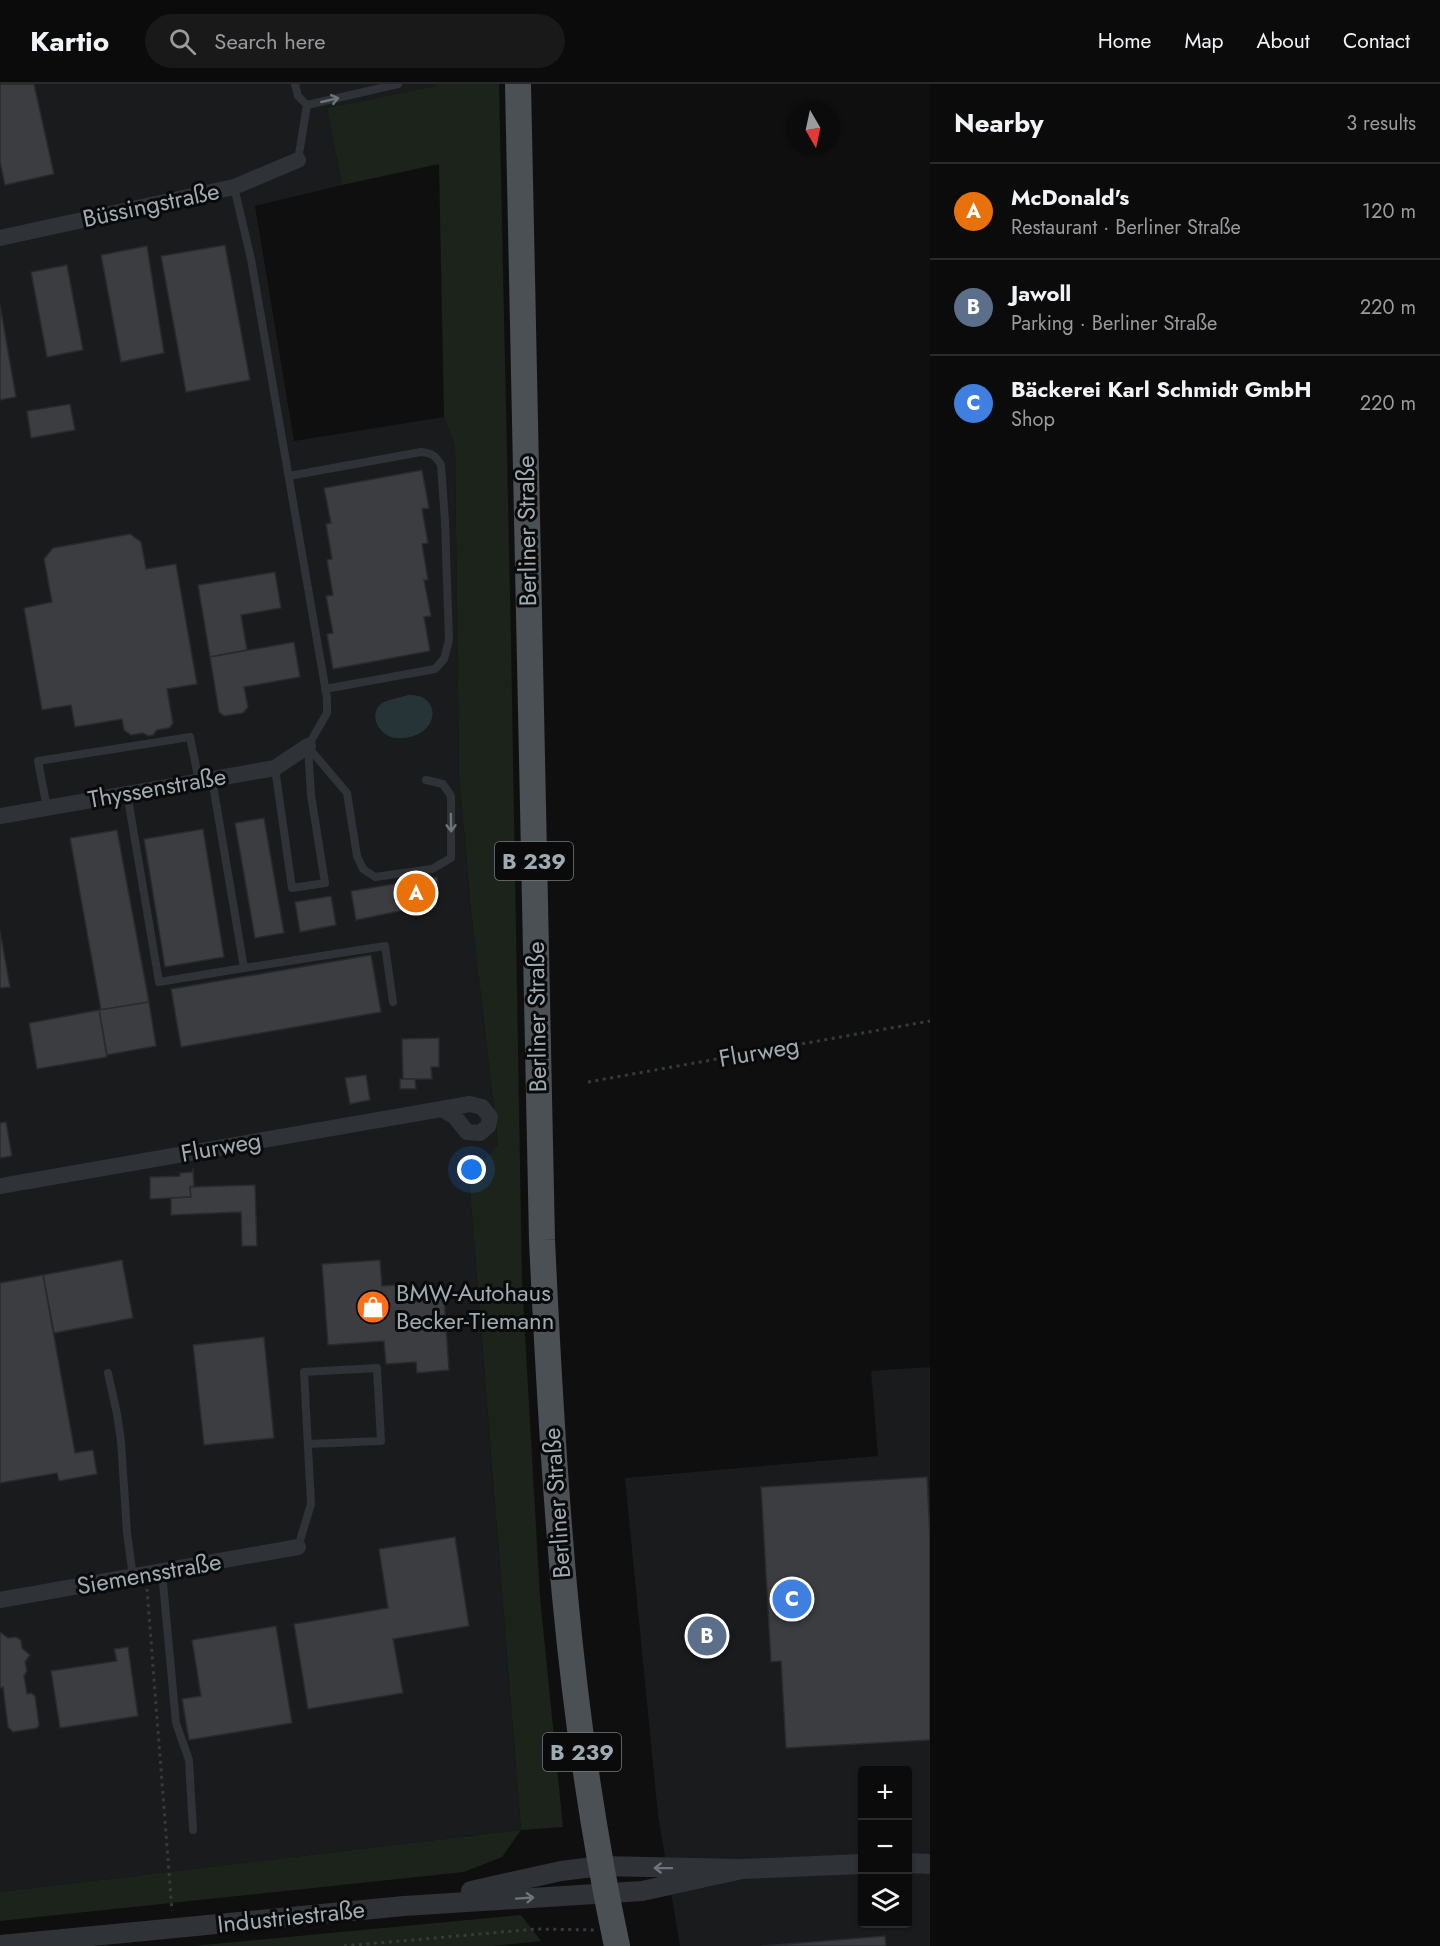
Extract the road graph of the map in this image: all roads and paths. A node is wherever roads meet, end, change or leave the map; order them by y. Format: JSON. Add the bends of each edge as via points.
{"nodes":[{"id":1,"x":296,"y":84,"type":"edge"},
{"id":2,"x":398,"y":84,"type":"edge"},
{"id":3,"x":518,"y":84,"type":"edge"},
{"id":4,"x":307,"y":105,"type":"junction"},
{"id":5,"x":298,"y":160,"type":"joint"},
{"id":6,"x":234,"y":187,"type":"junction"},
{"id":7,"x":0,"y":238,"type":"edge"},
{"id":8,"x":289,"y":476,"type":"junction"},
{"id":9,"x":325,"y":689,"type":"junction"},
{"id":10,"x":308,"y":746,"type":"junction"},
{"id":11,"x":275,"y":768,"type":"junction"},
{"id":12,"x":206,"y":780,"type":"junction"},
{"id":13,"x":426,"y":780,"type":"dead end"},
{"id":14,"x":126,"y":793,"type":"junction"},
{"id":15,"x":47,"y":807,"type":"junction"},
{"id":16,"x":0,"y":816,"type":"edge"},
{"id":17,"x":244,"y":968,"type":"junction"},
{"id":18,"x":393,"y":1002,"type":"dead end"},
{"id":19,"x":930,"y":1021,"type":"edge"},
{"id":20,"x":588,"y":1082,"type":"dead end"},
{"id":21,"x":442,"y":1109,"type":"dead end"},
{"id":22,"x":0,"y":1186,"type":"edge"},
{"id":23,"x":108,"y":1373,"type":"dead end"},
{"id":24,"x":308,"y":1444,"type":"junction"},
{"id":25,"x":298,"y":1547,"type":"joint"},
{"id":26,"x":147,"y":1575,"type":"junction"},
{"id":27,"x":0,"y":1600,"type":"edge"},
{"id":28,"x":194,"y":1830,"type":"dead end"},
{"id":29,"x":912,"y":1863,"type":"edge"},
{"id":30,"x":858,"y":1864,"type":"edge"},
{"id":31,"x":930,"y":1864,"type":"edge"},
{"id":32,"x":601,"y":1866,"type":"junction"},
{"id":33,"x":742,"y":1869,"type":"junction"},
{"id":34,"x":606,"y":1893,"type":"junction"},
{"id":35,"x":404,"y":1906,"type":"junction"},
{"id":36,"x":173,"y":1930,"type":"junction"},
{"id":37,"x":615,"y":1937,"type":"edge"},
{"id":38,"x":0,"y":1945,"type":"edge"},
{"id":39,"x":344,"y":1946,"type":"edge"}],
"edges":[{"from":1,"to":4,"type":"lane","via":[[298,96]]},
{"from":4,"to":2,"type":"lane","one_way":true},
{"from":3,"to":32,"type":"main road","name":"Berliner Straße","number":"B 239","via":[[547,1341],[568,1637]]},
{"from":4,"to":5,"type":"lane"},
{"from":5,"to":6,"type":"street","name":"Büssingstraße"},
{"from":6,"to":7,"type":"street","name":"Büssingstraße"},
{"from":6,"to":8,"type":"lane","via":[[251,259]]},
{"from":8,"to":9,"type":"lane"},
{"from":8,"to":9,"type":"lane","via":[[421,452],[430,453],[441,465],[449,640],[444,659],[435,669]]},
{"from":9,"to":10,"type":"lane","via":[[327,713]]},
{"from":10,"to":11,"type":"street","name":"Thyssenstraße"},
{"from":10,"to":11,"type":"lane","via":[[311,795],[325,883],[292,888]]},
{"from":13,"to":10,"type":"lane","one_way":true,"via":[[443,784],[451,796],[452,858],[432,869],[375,877],[363,869],[357,856],[347,793]]},
{"from":11,"to":12,"type":"street","name":"Thyssenstraße"},
{"from":12,"to":14,"type":"street","name":"Thyssenstraße"},
{"from":12,"to":15,"type":"lane","via":[[190,737],[38,761]]},
{"from":12,"to":17,"type":"lane"},
{"from":14,"to":15,"type":"street","name":"Thyssenstraße"},
{"from":14,"to":17,"type":"lane","via":[[159,982]]},
{"from":15,"to":16,"type":"street","name":"Thyssenstraße"},
{"from":17,"to":18,"type":"lane","via":[[385,946]]},
{"from":19,"to":20,"type":"path","name":"Flurweg"},
{"from":21,"to":22,"type":"street","name":"Flurweg"},
{"from":23,"to":26,"type":"lane","via":[[121,1441],[127,1533]]},
{"from":24,"to":24,"type":"lane","via":[[304,1372],[377,1368],[381,1441]]},
{"from":24,"to":25,"type":"lane","via":[[311,1504]]},
{"from":25,"to":26,"type":"street","name":"Siemensstraße"},
{"from":26,"to":27,"type":"street","name":"Siemensstraße"},
{"from":26,"to":28,"type":"lane","via":[[176,1723],[189,1760]]},
{"from":26,"to":36,"type":"path"},
{"from":29,"to":31,"type":"street"},
{"from":30,"to":33,"type":"street","name":"Industriestraße"},
{"from":33,"to":32,"type":"street","name":"Industriestraße","one_way":true},
{"from":32,"to":34,"type":"main road","name":"Berliner Straße","number":"B 239"},
{"from":32,"to":35,"type":"street","name":"Industriestraße","via":[[561,1871]]},
{"from":33,"to":34,"type":"street","name":"Industriestraße","via":[[642,1891]]},
{"from":35,"to":34,"type":"street","name":"Industriestraße","one_way":true},
{"from":34,"to":37,"type":"main road","name":"Berliner Straße","number":"B 239"},
{"from":35,"to":36,"type":"street","name":"Industriestraße"},
{"from":36,"to":38,"type":"street","name":"Industriestraße"},
{"from":37,"to":39,"type":"path","via":[[591,1930],[536,1929]]}]}
